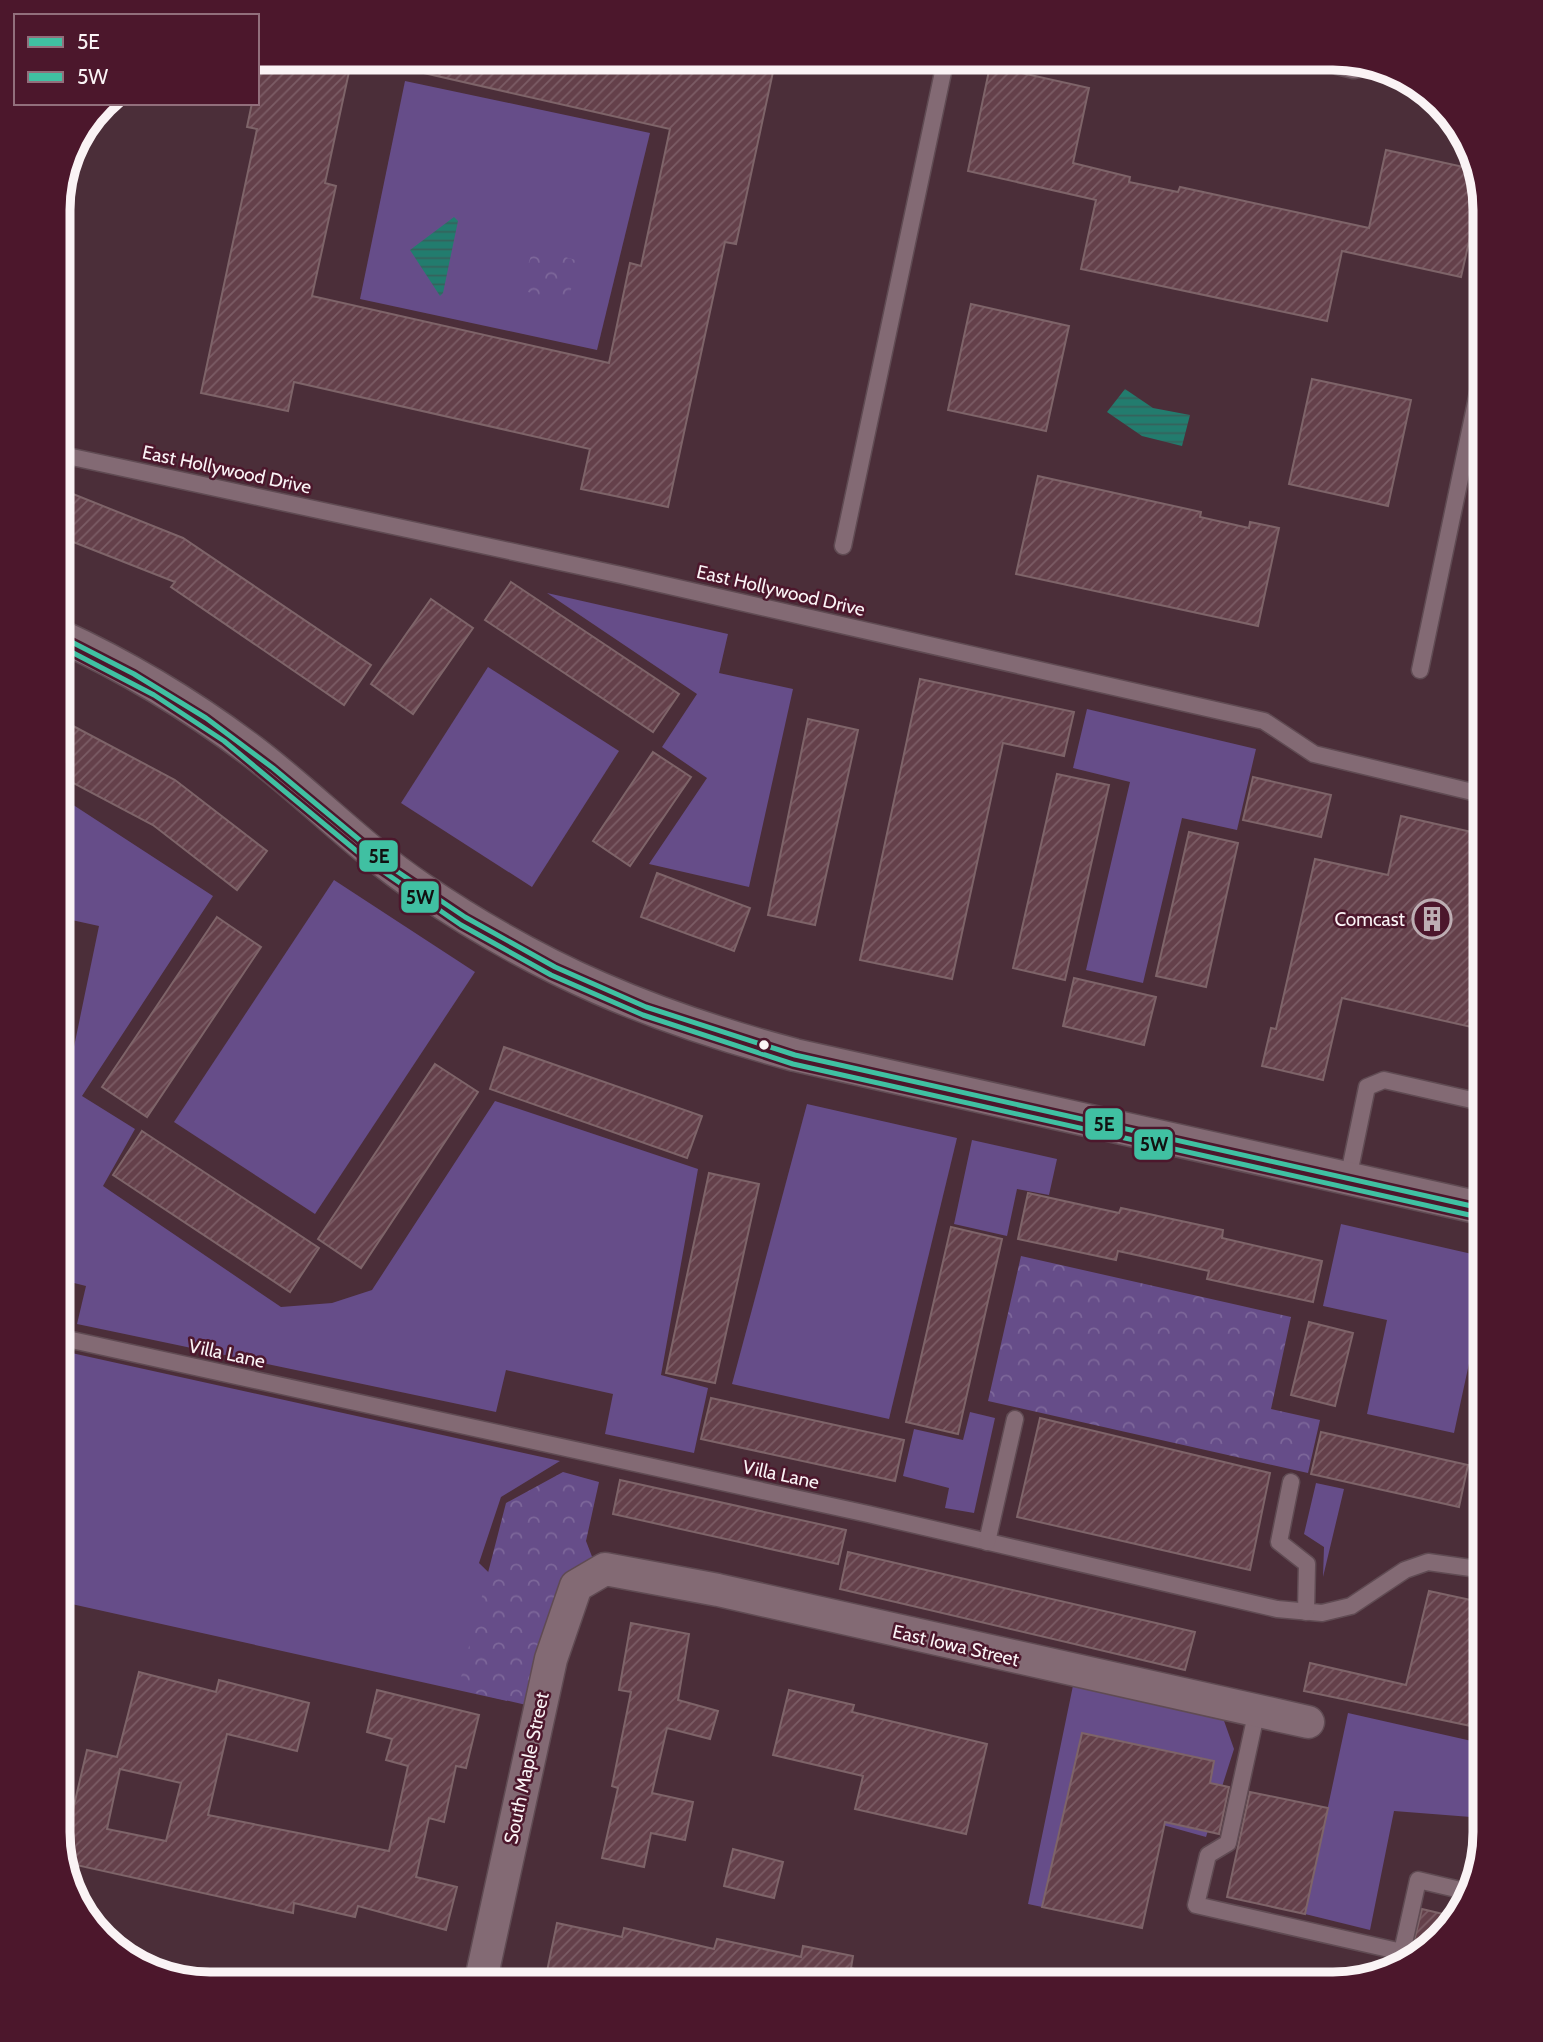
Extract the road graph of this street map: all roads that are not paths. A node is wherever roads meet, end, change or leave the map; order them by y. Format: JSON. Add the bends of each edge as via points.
{"nodes":[{"id":1,"x":943,"y":70,"type":"edge"},
{"id":2,"x":1473,"y":416,"type":"edge"},
{"id":3,"x":70,"y":457,"type":"edge"},
{"id":4,"x":843,"y":546,"type":"dead end"},
{"id":5,"x":70,"y":641,"type":"edge"},
{"id":6,"x":1420,"y":670,"type":"dead end"},
{"id":7,"x":1473,"y":792,"type":"edge"},
{"id":8,"x":1473,"y":1100,"type":"edge"},
{"id":9,"x":1348,"y":1179,"type":"junction"},
{"id":10,"x":1473,"y":1206,"type":"edge"},
{"id":11,"x":70,"y":1340,"type":"edge"},
{"id":12,"x":1015,"y":1419,"type":"dead end"},
{"id":13,"x":1291,"y":1482,"type":"dead end"},
{"id":14,"x":987,"y":1542,"type":"junction"},
{"id":15,"x":1473,"y":1568,"type":"edge"},
{"id":16,"x":605,"y":1569,"type":"joint"},
{"id":17,"x":1306,"y":1612,"type":"junction"},
{"id":18,"x":1257,"y":1710,"type":"junction"},
{"id":19,"x":1308,"y":1722,"type":"dead end"},
{"id":20,"x":1460,"y":1890,"type":"edge"},
{"id":21,"x":483,"y":1972,"type":"edge"}],
"edges":[{"from":1,"to":4,"type":"lane"},
{"from":2,"to":6,"type":"lane"},
{"from":3,"to":7,"type":"lane","name":"East Hollywood Drive","via":[[1264,720],[1314,754]]},
{"from":5,"to":9,"type":"street","via":[[177,697],[254,753],[419,887],[506,942],[632,1004],[795,1055]]},
{"from":8,"to":9,"type":"lane","via":[[1384,1080],[1367,1087]]},
{"from":9,"to":10,"type":"street"},
{"from":11,"to":14,"type":"lane","name":"Villa Lane"},
{"from":12,"to":14,"type":"lane"},
{"from":13,"to":17,"type":"lane","via":[[1279,1542],[1307,1564]]},
{"from":14,"to":17,"type":"lane","name":"Villa Lane"},
{"from":15,"to":17,"type":"lane","name":"Villa Lane","via":[[1429,1562],[1405,1570],[1351,1606],[1322,1614]]},
{"from":16,"to":18,"type":"street","name":"East Iowa Street"},
{"from":16,"to":21,"type":"street","name":"South Maple Street","via":[[576,1586],[551,1658]]},
{"from":18,"to":19,"type":"street","name":"East Iowa Street"},
{"from":18,"to":20,"type":"lane","via":[[1228,1843],[1208,1855],[1196,1905],[1402,1951],[1418,1880]]}]}
